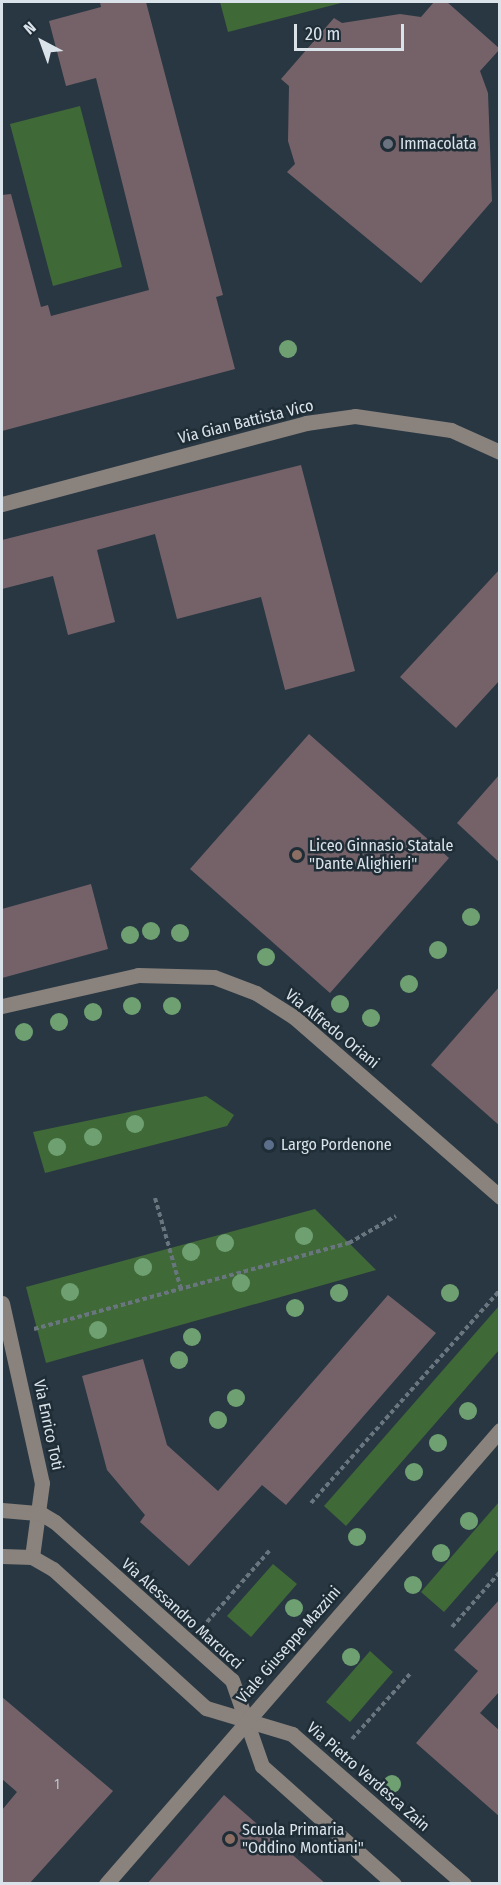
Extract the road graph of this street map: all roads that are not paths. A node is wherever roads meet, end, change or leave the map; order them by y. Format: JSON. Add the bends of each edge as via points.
{"nodes":[{"id":1,"x":500,"y":452,"type":"edge"},
{"id":2,"x":2,"y":504,"type":"edge"},
{"id":3,"x":2,"y":1006,"type":"edge"},
{"id":4,"x":500,"y":1197,"type":"edge"},
{"id":5,"x":2,"y":1303,"type":"edge"},
{"id":6,"x":500,"y":1430,"type":"edge"},
{"id":7,"x":2,"y":1510,"type":"edge"},
{"id":8,"x":40,"y":1513,"type":"junction"},
{"id":9,"x":2,"y":1556,"type":"edge"},
{"id":10,"x":32,"y":1557,"type":"junction"},
{"id":11,"x":246,"y":1721,"type":"junction"},
{"id":12,"x":106,"y":1884,"type":"edge"},
{"id":13,"x":394,"y":1884,"type":"edge"},
{"id":14,"x":464,"y":1884,"type":"edge"}],
"edges":[{"from":1,"to":2,"type":"street","name":"Via Gian Battista Vico","via":[[451,430],[404,419],[355,416],[306,423]]},
{"from":3,"to":4,"type":"street","name":"Via Alfredo Oriani","via":[[138,975],[180,972],[225,981],[294,1017]]},
{"from":5,"to":8,"type":"street","name":"Via Enrico Toti","via":[[39,1465]]},
{"from":6,"to":11,"type":"street","name":"Viale Giuseppe Mazzini"},
{"from":7,"to":8,"type":"street"},
{"from":8,"to":10,"type":"street","name":"Via Enrico Toti"},
{"from":8,"to":11,"type":"street","name":"Via Alessandro Marcucci","via":[[232,1680]]},
{"from":9,"to":10,"type":"street"},
{"from":10,"to":11,"type":"street","via":[[53,1569],[206,1708]]},
{"from":11,"to":12,"type":"street","name":"Viale Giuseppe Mazzini"},
{"from":11,"to":13,"type":"street","via":[[262,1766]]},
{"from":11,"to":14,"type":"street","name":"Via Pietro Verdesca Zain","via":[[292,1734]]}]}
